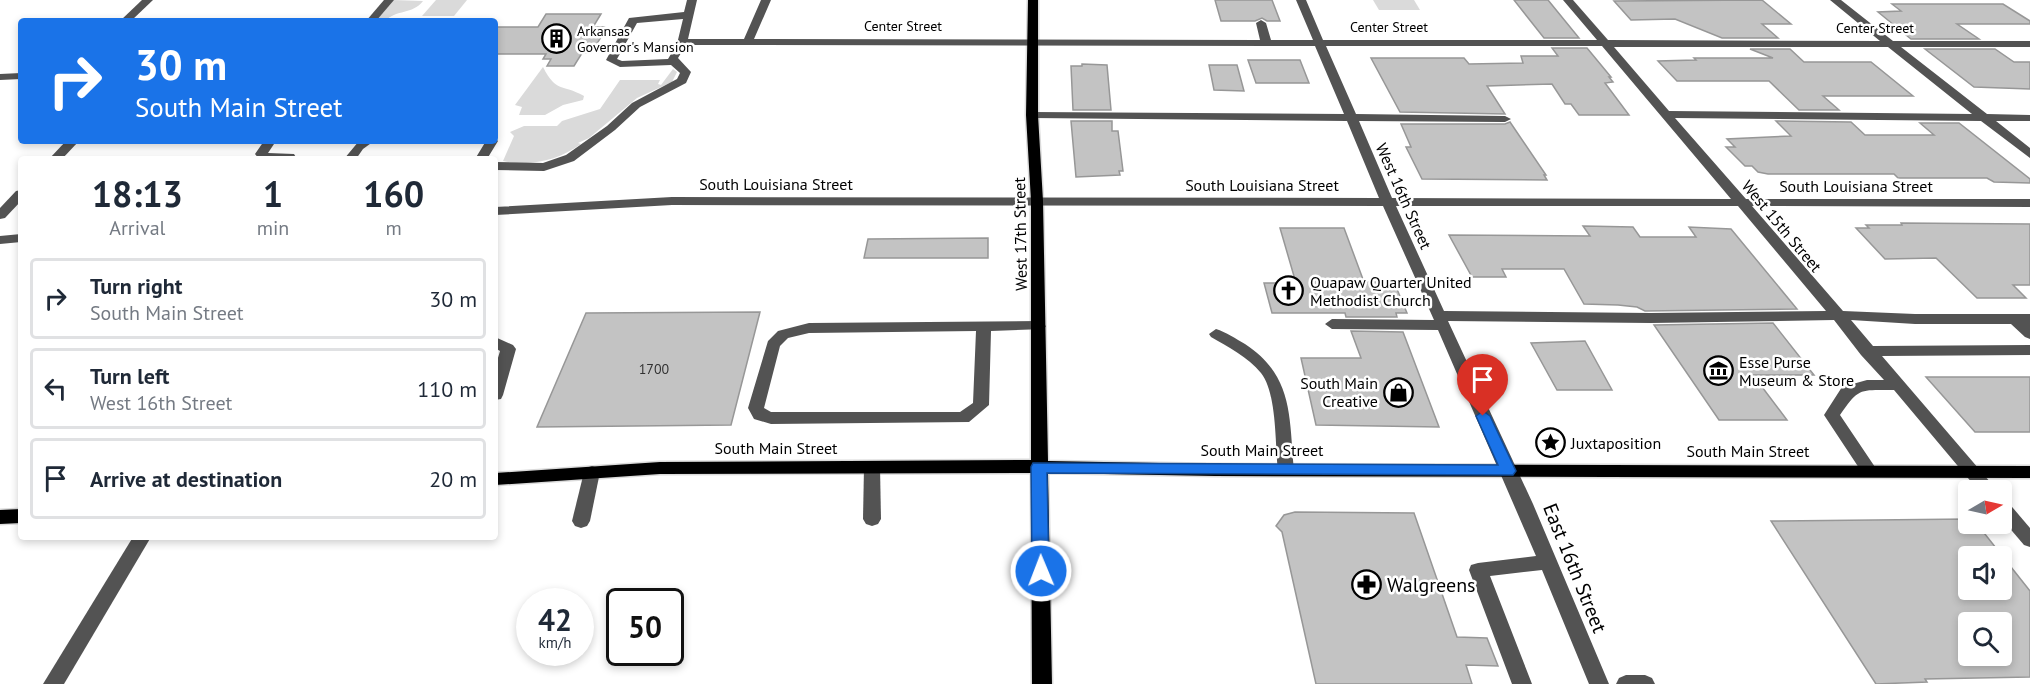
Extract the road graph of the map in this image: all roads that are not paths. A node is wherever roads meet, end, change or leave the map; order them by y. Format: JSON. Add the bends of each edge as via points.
{"nodes":[{"id":1,"x":148,"y":0,"type":"edge"},
{"id":2,"x":389,"y":0,"type":"edge"},
{"id":3,"x":692,"y":0,"type":"edge"},
{"id":4,"x":766,"y":0,"type":"edge"},
{"id":5,"x":1033,"y":0,"type":"edge"},
{"id":6,"x":1301,"y":0,"type":"edge"},
{"id":7,"x":1568,"y":0,"type":"edge"},
{"id":8,"x":1835,"y":0,"type":"edge"},
{"id":9,"x":689,"y":15,"type":"junction"},
{"id":10,"x":128,"y":18,"type":"edge"},
{"id":11,"x":374,"y":18,"type":"edge"},
{"id":12,"x":1261,"y":23,"type":"dead end"},
{"id":13,"x":1033,"y":41,"type":"junction"},
{"id":14,"x":1266,"y":41,"type":"junction"},
{"id":15,"x":1320,"y":41,"type":"junction"},
{"id":16,"x":682,"y":42,"type":"junction"},
{"id":17,"x":748,"y":42,"type":"junction"},
{"id":18,"x":1603,"y":42,"type":"junction"},
{"id":19,"x":1890,"y":43,"type":"junction"},
{"id":20,"x":2030,"y":44,"type":"edge"},
{"id":21,"x":670,"y":66,"type":"junction"},
{"id":22,"x":18,"y":76,"type":"edge"},
{"id":23,"x":0,"y":77,"type":"edge"},
{"id":24,"x":1664,"y":114,"type":"junction"},
{"id":25,"x":1032,"y":115,"type":"junction"},
{"id":26,"x":1982,"y":117,"type":"junction"},
{"id":27,"x":1352,"y":118,"type":"junction"},
{"id":28,"x":2030,"y":118,"type":"edge"},
{"id":29,"x":1505,"y":119,"type":"dead end"},
{"id":30,"x":70,"y":144,"type":"edge"},
{"id":31,"x":363,"y":144,"type":"edge"},
{"id":32,"x":2030,"y":154,"type":"edge"},
{"id":33,"x":58,"y":156,"type":"edge"},
{"id":34,"x":352,"y":156,"type":"edge"},
{"id":35,"x":498,"y":166,"type":"edge"},
{"id":36,"x":18,"y":197,"type":"edge"},
{"id":37,"x":1037,"y":201,"type":"junction"},
{"id":38,"x":1387,"y":201,"type":"junction"},
{"id":39,"x":1742,"y":202,"type":"junction"},
{"id":40,"x":2030,"y":202,"type":"edge"},
{"id":41,"x":498,"y":211,"type":"edge"},
{"id":42,"x":0,"y":215,"type":"edge"},
{"id":43,"x":18,"y":238,"type":"edge"},
{"id":44,"x":0,"y":240,"type":"edge"},
{"id":45,"x":1836,"y":315,"type":"junction"},
{"id":46,"x":2022,"y":319,"type":"edge"},
{"id":47,"x":1440,"y":321,"type":"junction"},
{"id":48,"x":1332,"y":324,"type":"dead end"},
{"id":49,"x":1039,"y":326,"type":"junction"},
{"id":50,"x":984,"y":327,"type":"junction"},
{"id":51,"x":1216,"y":334,"type":"dead end"},
{"id":52,"x":2030,"y":334,"type":"edge"},
{"id":53,"x":498,"y":344,"type":"edge"},
{"id":54,"x":2030,"y":350,"type":"edge"},
{"id":55,"x":1866,"y":351,"type":"junction"},
{"id":56,"x":498,"y":384,"type":"edge"},
{"id":57,"x":1896,"y":385,"type":"junction"},
{"id":58,"x":872,"y":467,"type":"junction"},
{"id":59,"x":1039,"y":467,"type":"junction"},
{"id":60,"x":1286,"y":470,"type":"junction"},
{"id":61,"x":1869,"y":470,"type":"junction"},
{"id":62,"x":1508,"y":471,"type":"junction"},
{"id":63,"x":592,"y":472,"type":"junction"},
{"id":64,"x":1973,"y":472,"type":"junction"},
{"id":65,"x":2030,"y":472,"type":"edge"},
{"id":66,"x":498,"y":479,"type":"edge"},
{"id":67,"x":1980,"y":480,"type":"edge"},
{"id":68,"x":18,"y":516,"type":"edge"},
{"id":69,"x":0,"y":517,"type":"edge"},
{"id":70,"x":872,"y":519,"type":"dead end"},
{"id":71,"x":2012,"y":519,"type":"edge"},
{"id":72,"x":581,"y":521,"type":"dead end"},
{"id":73,"x":140,"y":540,"type":"edge"},
{"id":74,"x":2030,"y":540,"type":"edge"},
{"id":75,"x":1546,"y":562,"type":"junction"},
{"id":76,"x":53,"y":684,"type":"edge"},
{"id":77,"x":1042,"y":684,"type":"edge"},
{"id":78,"x":1522,"y":684,"type":"edge"},
{"id":79,"x":1599,"y":684,"type":"edge"},
{"id":80,"x":1626,"y":684,"type":"edge"},
{"id":81,"x":1645,"y":684,"type":"edge"}],
"edges":[{"from":1,"to":10,"type":"street"},
{"from":2,"to":11,"type":"street"},
{"from":3,"to":9,"type":"street"},
{"from":4,"to":17,"type":"street"},
{"from":5,"to":13,"type":"main road","name":"West 17th Street"},
{"from":6,"to":15,"type":"street","name":"West 16th Street"},
{"from":7,"to":18,"type":"street","name":"West 15th Street"},
{"from":8,"to":19,"type":"street"},
{"from":9,"to":16,"type":"street"},
{"from":9,"to":21,"type":"street","via":[[633,20],[611,60],[620,64]]},
{"from":12,"to":14,"type":"street"},
{"from":13,"to":14,"type":"street","name":"Center Street"},
{"from":13,"to":17,"type":"street","name":"Center Street"},
{"from":13,"to":25,"type":"main road","name":"West 17th Street"},
{"from":14,"to":15,"type":"street","name":"Center Street"},
{"from":15,"to":18,"type":"street","name":"Center Street"},
{"from":15,"to":27,"type":"street","name":"West 16th Street"},
{"from":16,"to":17,"type":"street","name":"Center Street"},
{"from":16,"to":21,"type":"street"},
{"from":18,"to":19,"type":"street","name":"Center Street"},
{"from":18,"to":24,"type":"street","name":"West 15th Street"},
{"from":19,"to":20,"type":"street","name":"Center Street"},
{"from":19,"to":26,"type":"street"},
{"from":21,"to":35,"type":"street","via":[[686,72],[682,81],[636,105],[570,158],[544,167]]},
{"from":22,"to":23,"type":"street"},
{"from":24,"to":26,"type":"street"},
{"from":24,"to":39,"type":"street","name":"West 15th Street"},
{"from":25,"to":27,"type":"street"},
{"from":25,"to":37,"type":"main road","name":"West 17th Street"},
{"from":26,"to":28,"type":"street"},
{"from":26,"to":32,"type":"street"},
{"from":27,"to":29,"type":"street"},
{"from":27,"to":38,"type":"street","name":"West 16th Street"},
{"from":30,"to":33,"type":"street"},
{"from":31,"to":34,"type":"street"},
{"from":36,"to":42,"type":"street"},
{"from":37,"to":38,"type":"street","name":"South Louisiana Street"},
{"from":37,"to":41,"type":"street","name":"South Louisiana Street","via":[[672,201]]},
{"from":37,"to":49,"type":"main road","name":"West 17th Street"},
{"from":38,"to":39,"type":"street","name":"South Louisiana Street"},
{"from":38,"to":47,"type":"street","name":"West 16th Street"},
{"from":39,"to":40,"type":"street","name":"South Louisiana Street"},
{"from":39,"to":45,"type":"street","name":"West 15th Street"},
{"from":43,"to":44,"type":"street"},
{"from":45,"to":46,"type":"street"},
{"from":45,"to":47,"type":"street"},
{"from":45,"to":55,"type":"street","name":"West 15th Street"},
{"from":46,"to":52,"type":"street"},
{"from":47,"to":48,"type":"street"},
{"from":47,"to":62,"type":"street","name":"West 16th Street"},
{"from":49,"to":50,"type":"street"},
{"from":49,"to":59,"type":"main road","name":"West 17th Street"},
{"from":50,"to":50,"type":"street","via":[[809,328],[783,333],[773,344],[756,408],[760,415],[771,418],[963,418],[981,405]]},
{"from":51,"to":60,"type":"street","via":[[1268,371],[1278,400]]},
{"from":53,"to":56,"type":"street","via":[[508,349]]},
{"from":54,"to":55,"type":"street"},
{"from":55,"to":57,"type":"street","name":"West 15th Street"},
{"from":57,"to":61,"type":"street","via":[[1867,385],[1848,391],[1832,415]]},
{"from":57,"to":64,"type":"street","name":"West 15th Street"},
{"from":58,"to":59,"type":"main road","name":"South Main Street"},
{"from":58,"to":63,"type":"main road","name":"South Main Street"},
{"from":58,"to":70,"type":"street"},
{"from":59,"to":60,"type":"main road","name":"South Main Street"},
{"from":59,"to":77,"type":"main road","name":"West 17th Street"},
{"from":60,"to":62,"type":"main road","name":"South Main Street"},
{"from":61,"to":62,"type":"main road","name":"South Main Street"},
{"from":61,"to":64,"type":"main road","name":"South Main Street"},
{"from":62,"to":75,"type":"street","name":"East 16th Street"},
{"from":63,"to":66,"type":"main road","name":"South Main Street"},
{"from":63,"to":72,"type":"street"},
{"from":64,"to":65,"type":"main road","name":"South Main Street"},
{"from":64,"to":67,"type":"street","name":"West 15th Street"},
{"from":68,"to":69,"type":"main road"},
{"from":71,"to":74,"type":"street"},
{"from":73,"to":76,"type":"street"},
{"from":75,"to":78,"type":"street","via":[[1478,570]]},
{"from":75,"to":79,"type":"street","name":"East 16th Street"},
{"from":80,"to":81,"type":"street"}]}
